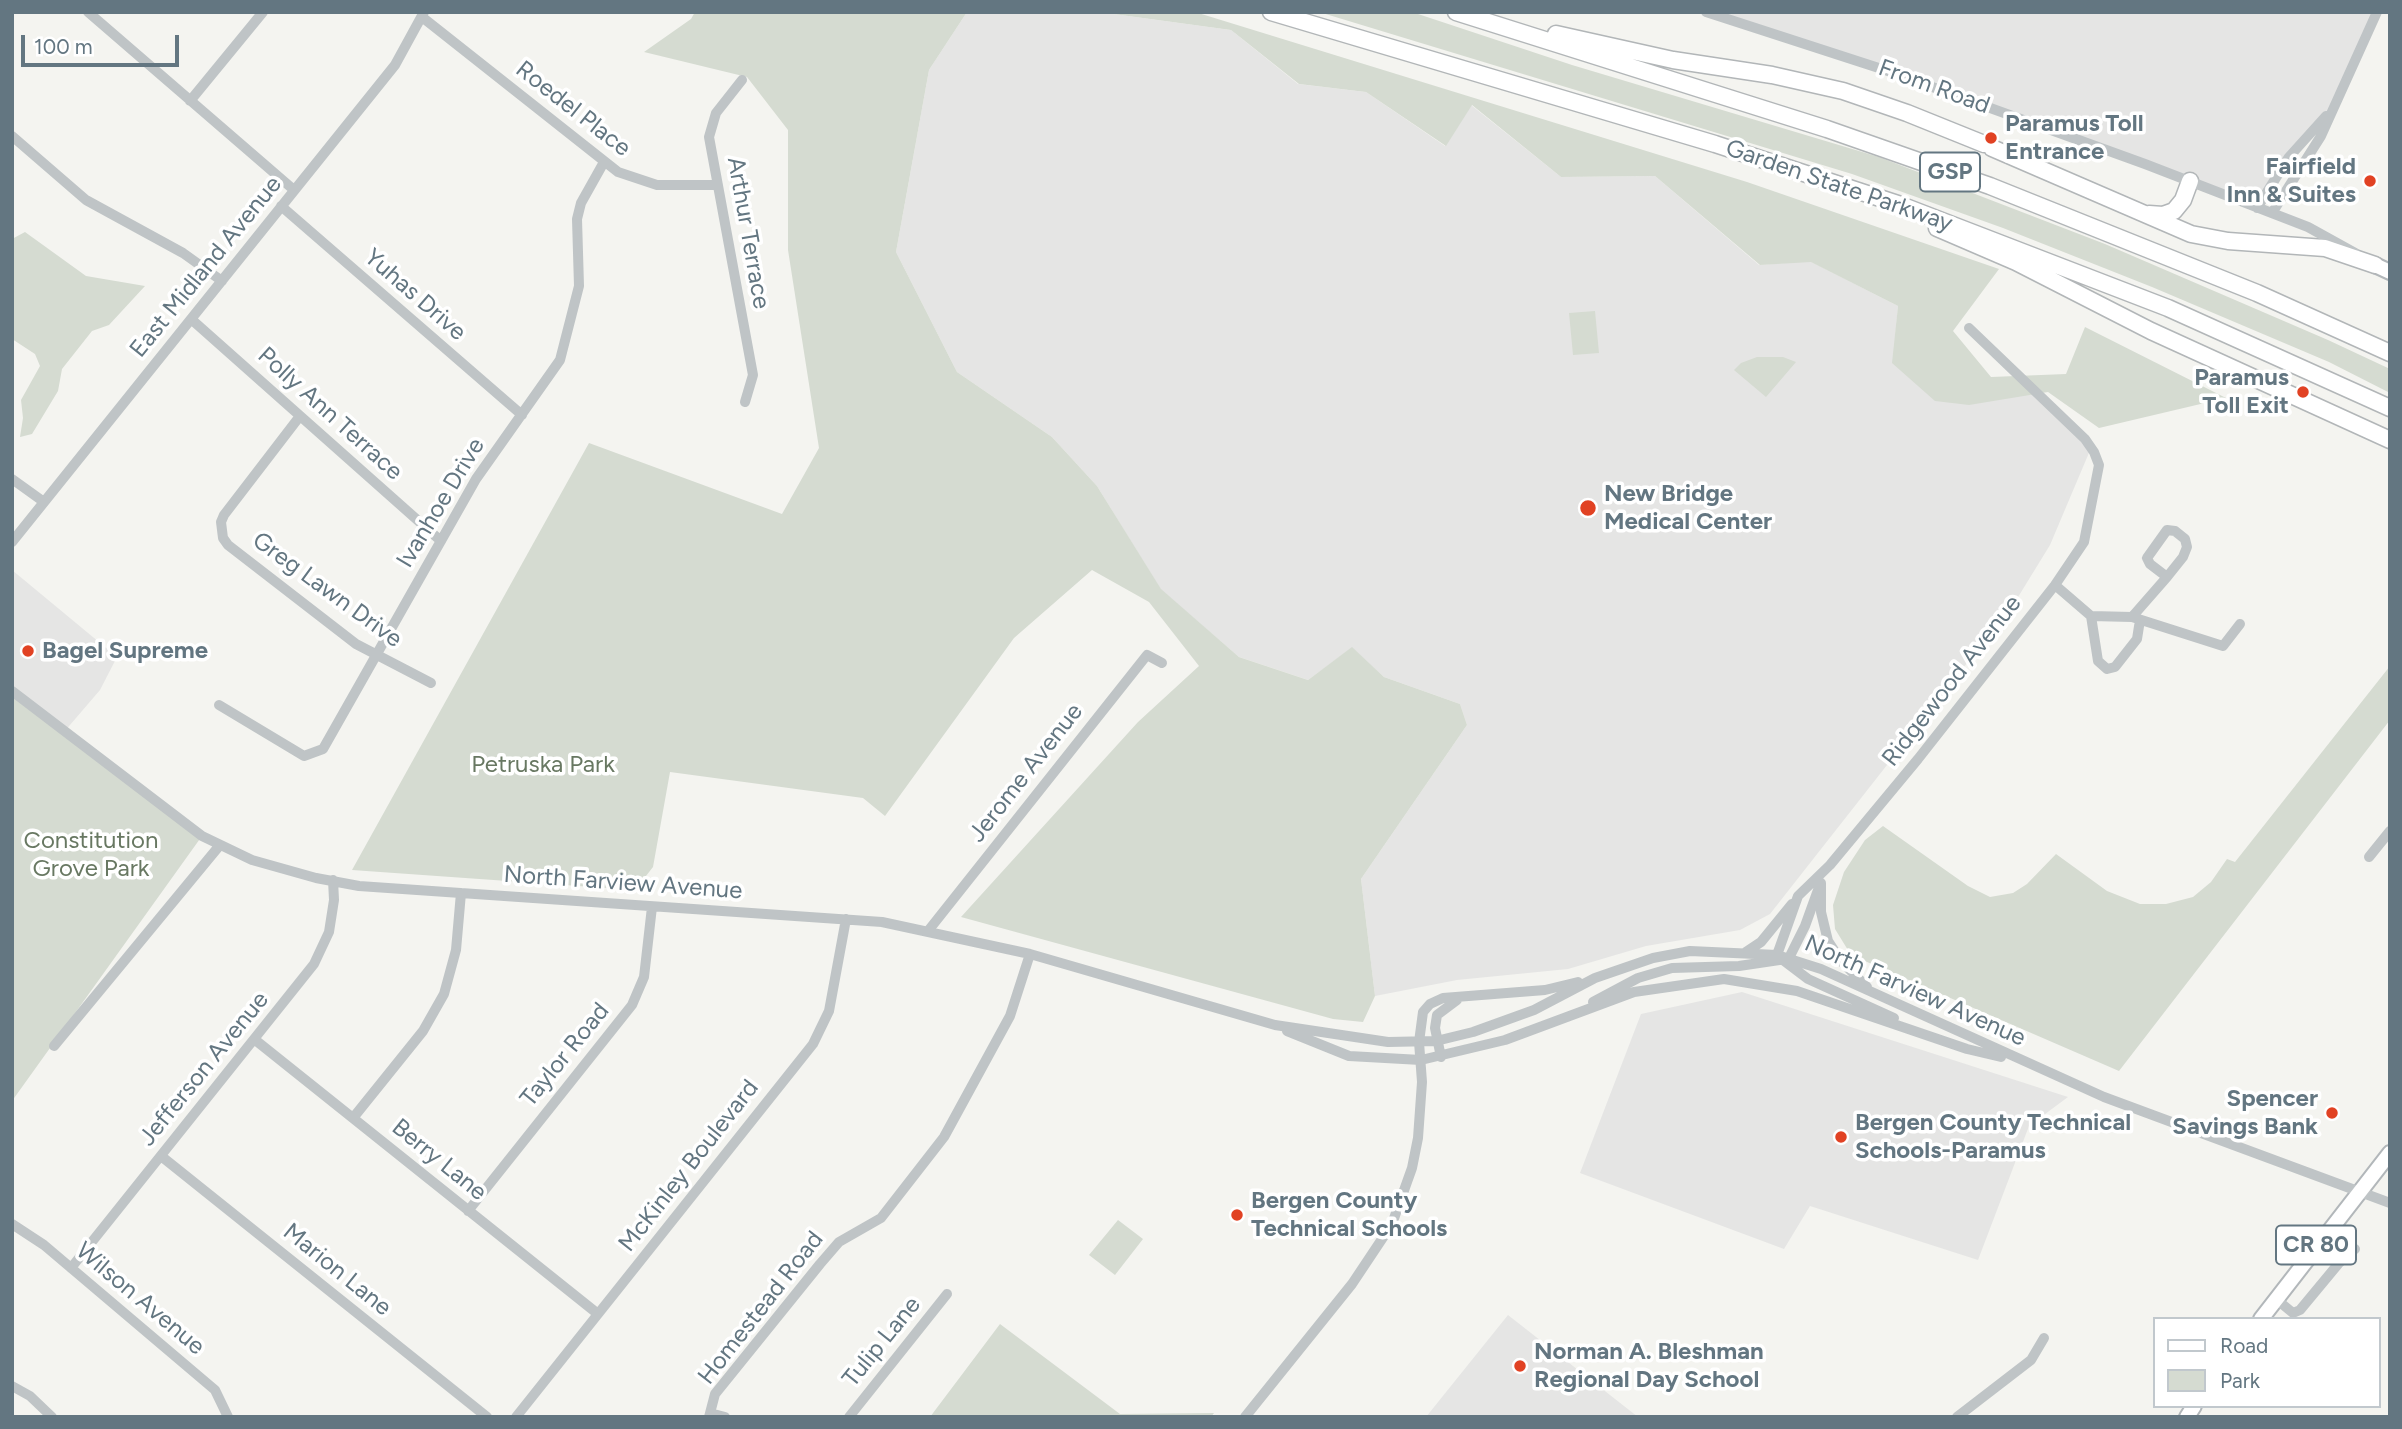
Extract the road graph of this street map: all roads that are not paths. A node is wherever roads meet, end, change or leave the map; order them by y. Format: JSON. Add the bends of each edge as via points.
{"nodes":[{"id":1,"x":88,"y":12,"type":"edge"},
{"id":2,"x":263,"y":12,"type":"edge"},
{"id":3,"x":1271,"y":12,"type":"edge"},
{"id":4,"x":1456,"y":12,"type":"edge"},
{"id":5,"x":1706,"y":12,"type":"edge"},
{"id":6,"x":2377,"y":12,"type":"edge"},
{"id":7,"x":423,"y":15,"type":"edge"},
{"id":8,"x":1498,"y":25,"type":"junction"},
{"id":9,"x":742,"y":80,"type":"dead end"},
{"id":10,"x":190,"y":101,"type":"junction"},
{"id":11,"x":2335,"y":106,"type":"junction"},
{"id":12,"x":12,"y":136,"type":"edge"},
{"id":13,"x":604,"y":162,"type":"junction"},
{"id":14,"x":2190,"y":181,"type":"junction"},
{"id":15,"x":718,"y":185,"type":"junction"},
{"id":16,"x":1845,"y":186,"type":"junction"},
{"id":17,"x":294,"y":190,"type":"junction"},
{"id":18,"x":281,"y":206,"type":"junction"},
{"id":19,"x":2257,"y":208,"type":"junction"},
{"id":20,"x":2272,"y":213,"type":"junction"},
{"id":21,"x":2146,"y":214,"type":"junction"},
{"id":22,"x":2383,"y":269,"type":"edge"},
{"id":23,"x":222,"y":281,"type":"junction"},
{"id":24,"x":191,"y":319,"type":"junction"},
{"id":25,"x":1969,"y":328,"type":"dead end"},
{"id":26,"x":2390,"y":353,"type":"edge"},
{"id":27,"x":745,"y":402,"type":"dead end"},
{"id":28,"x":2390,"y":408,"type":"edge"},
{"id":29,"x":522,"y":415,"type":"junction"},
{"id":30,"x":300,"y":416,"type":"junction"},
{"id":31,"x":2390,"y":440,"type":"edge"},
{"id":32,"x":12,"y":479,"type":"edge"},
{"id":33,"x":44,"y":502,"type":"junction"},
{"id":34,"x":441,"y":541,"type":"junction"},
{"id":35,"x":12,"y":542,"type":"edge"},
{"id":36,"x":2167,"y":577,"type":"dead end"},
{"id":37,"x":2055,"y":585,"type":"junction"},
{"id":38,"x":2091,"y":616,"type":"junction"},
{"id":39,"x":2136,"y":618,"type":"junction"},
{"id":40,"x":2240,"y":624,"type":"dead end"},
{"id":41,"x":377,"y":656,"type":"junction"},
{"id":42,"x":1162,"y":663,"type":"dead end"},
{"id":43,"x":431,"y":683,"type":"dead end"},
{"id":44,"x":12,"y":691,"type":"edge"},
{"id":45,"x":219,"y":705,"type":"dead end"},
{"id":46,"x":2390,"y":831,"type":"edge"},
{"id":47,"x":220,"y":845,"type":"junction"},
{"id":48,"x":2369,"y":857,"type":"dead end"},
{"id":49,"x":1830,"y":864,"type":"junction"},
{"id":50,"x":333,"y":880,"type":"junction"},
{"id":51,"x":1821,"y":883,"type":"junction"},
{"id":52,"x":461,"y":893,"type":"junction"},
{"id":53,"x":1798,"y":897,"type":"junction"},
{"id":54,"x":652,"y":907,"type":"junction"},
{"id":55,"x":846,"y":919,"type":"junction"},
{"id":56,"x":928,"y":931,"type":"junction"},
{"id":57,"x":1746,"y":952,"type":"junction"},
{"id":58,"x":1030,"y":954,"type":"junction"},
{"id":59,"x":1782,"y":957,"type":"junction"},
{"id":60,"x":1595,"y":978,"type":"junction"},
{"id":61,"x":1873,"y":994,"type":"junction"},
{"id":62,"x":1463,"y":998,"type":"junction"},
{"id":63,"x":1577,"y":1012,"type":"junction"},
{"id":64,"x":1275,"y":1025,"type":"junction"},
{"id":65,"x":254,"y":1039,"type":"junction"},
{"id":66,"x":1436,"y":1041,"type":"junction"},
{"id":67,"x":1419,"y":1042,"type":"junction"},
{"id":68,"x":54,"y":1046,"type":"dead end"},
{"id":69,"x":1968,"y":1049,"type":"junction"},
{"id":70,"x":1441,"y":1057,"type":"junction"},
{"id":71,"x":1421,"y":1060,"type":"junction"},
{"id":72,"x":2027,"y":1063,"type":"junction"},
{"id":73,"x":353,"y":1118,"type":"junction"},
{"id":74,"x":2390,"y":1153,"type":"edge"},
{"id":75,"x":161,"y":1156,"type":"junction"},
{"id":76,"x":2357,"y":1192,"type":"junction"},
{"id":77,"x":2390,"y":1203,"type":"edge"},
{"id":78,"x":468,"y":1211,"type":"junction"},
{"id":79,"x":12,"y":1224,"type":"edge"},
{"id":80,"x":2355,"y":1249,"type":"dead end"},
{"id":81,"x":71,"y":1268,"type":"junction"},
{"id":82,"x":947,"y":1294,"type":"dead end"},
{"id":83,"x":2276,"y":1299,"type":"junction"},
{"id":84,"x":598,"y":1314,"type":"junction"},
{"id":85,"x":2262,"y":1317,"type":"edge"},
{"id":86,"x":2044,"y":1338,"type":"dead end"},
{"id":87,"x":12,"y":1386,"type":"edge"},
{"id":88,"x":710,"y":1415,"type":"edge"},
{"id":89,"x":52,"y":1417,"type":"edge"},
{"id":90,"x":228,"y":1417,"type":"edge"},
{"id":91,"x":487,"y":1417,"type":"edge"},
{"id":92,"x":516,"y":1417,"type":"edge"},
{"id":93,"x":725,"y":1417,"type":"edge"},
{"id":94,"x":849,"y":1417,"type":"edge"},
{"id":95,"x":1245,"y":1417,"type":"edge"},
{"id":96,"x":1957,"y":1417,"type":"edge"}],
"edges":[{"from":1,"to":10,"type":"street"},
{"from":2,"to":10,"type":"street"},
{"from":3,"to":16,"type":"highway","name":"Garden State Parkway","number":"GSP"},
{"from":4,"to":8,"type":"highway","name":"Garden State Parkway","number":"GSP"},
{"from":5,"to":14,"type":"street","name":"From Road","via":[[1900,75]]},
{"from":6,"to":11,"type":"street"},
{"from":7,"to":13,"type":"street","name":"Roedel Place"},
{"from":7,"to":17,"type":"street","name":"East Midland Avenue","via":[[395,65]]},
{"from":8,"to":21,"type":"highway","via":[[1843,91],[1907,113]]},
{"from":8,"to":26,"type":"highway","name":"Garden State Parkway","number":"GSP","via":[[1805,121],[1990,186],[2257,293]]},
{"from":9,"to":15,"type":"street","name":"Arthur Terrace","via":[[716,113],[709,134]]},
{"from":10,"to":17,"type":"street"},
{"from":11,"to":19,"type":"street","via":[[2289,157]]},
{"from":11,"to":20,"type":"street"},
{"from":12,"to":23,"type":"street","via":[[86,200],[183,253]]},
{"from":13,"to":15,"type":"street","name":"Roedel Place","via":[[646,183]]},
{"from":13,"to":29,"type":"street","name":"Ivanhoe Drive","via":[[586,189],[577,219],[579,286],[564,347],[553,372]]},
{"from":14,"to":19,"type":"street","name":"From Road"},
{"from":14,"to":21,"type":"highway","via":[[2174,211]]},
{"from":15,"to":27,"type":"street","name":"Arthur Terrace","via":[[753,375]]},
{"from":16,"to":28,"type":"highway","name":"Garden State Parkway","number":"GSP","via":[[2135,295]]},
{"from":16,"to":31,"type":"highway","via":[[2026,266],[2151,331]]},
{"from":17,"to":18,"type":"street","name":"East Midland Avenue"},
{"from":18,"to":23,"type":"street","name":"East Midland Avenue"},
{"from":18,"to":29,"type":"street","name":"Yuhas Drive"},
{"from":19,"to":20,"type":"street","name":"From Road"},
{"from":20,"to":22,"type":"street","name":"From Road","via":[[2331,238]]},
{"from":21,"to":22,"type":"highway","via":[[2204,237],[2325,248]]},
{"from":23,"to":24,"type":"street","name":"East Midland Avenue"},
{"from":24,"to":30,"type":"street","name":"Polly Ann Terrace"},
{"from":24,"to":33,"type":"street","name":"East Midland Avenue"},
{"from":25,"to":37,"type":"street","name":"Ridgewood Avenue","via":[[2085,439],[2099,465],[2084,542]]},
{"from":29,"to":34,"type":"street","name":"Ivanhoe Drive","via":[[476,478]]},
{"from":30,"to":34,"type":"street","name":"Polly Ann Terrace"},
{"from":30,"to":41,"type":"street","name":"Greg Lawn Drive","via":[[224,515],[223,538]]},
{"from":32,"to":33,"type":"street"},
{"from":33,"to":35,"type":"street","name":"East Midland Avenue"},
{"from":34,"to":41,"type":"street","name":"Ivanhoe Drive"},
{"from":36,"to":39,"type":"street"},
{"from":37,"to":38,"type":"street"},
{"from":37,"to":49,"type":"street","name":"Ridgewood Avenue"},
{"from":38,"to":39,"type":"street"},
{"from":38,"to":39,"type":"street","via":[[2098,661],[2107,669],[2115,667],[2137,639]]},
{"from":39,"to":40,"type":"street","via":[[2223,646]]},
{"from":41,"to":43,"type":"street","name":"Greg Lawn Drive"},
{"from":41,"to":45,"type":"street","name":"Ivanhoe Drive","via":[[323,748],[309,756]]},
{"from":42,"to":56,"type":"street","name":"Jerome Avenue","via":[[1147,655]]},
{"from":44,"to":47,"type":"street","name":"North Farview Avenue","via":[[181,823]]},
{"from":46,"to":48,"type":"street"},
{"from":47,"to":50,"type":"street","name":"North Farview Avenue","via":[[285,871]]},
{"from":47,"to":68,"type":"street"},
{"from":49,"to":51,"type":"street","name":"Ridgewood Avenue"},
{"from":49,"to":53,"type":"street","name":"Ridgewood Avenue"},
{"from":50,"to":52,"type":"street","name":"North Farview Avenue","via":[[354,886]]},
{"from":50,"to":65,"type":"street","name":"Jefferson Avenue","via":[[333,916],[322,950]]},
{"from":51,"to":59,"type":"street","name":"Ridgewood Avenue","via":[[1805,926]]},
{"from":51,"to":61,"type":"street","via":[[1828,941]]},
{"from":52,"to":54,"type":"street","name":"North Farview Avenue"},
{"from":52,"to":73,"type":"street","via":[[456,950],[444,994],[423,1031]]},
{"from":53,"to":57,"type":"street","via":[[1761,942]]},
{"from":53,"to":59,"type":"street","name":"Ridgewood Avenue"},
{"from":54,"to":55,"type":"street","name":"North Farview Avenue"},
{"from":54,"to":78,"type":"street","name":"Taylor Road","via":[[644,977],[632,1005]]},
{"from":55,"to":56,"type":"street","name":"North Farview Avenue"},
{"from":55,"to":84,"type":"street","name":"McKinley Boulevard","via":[[829,1011],[813,1044]]},
{"from":56,"to":58,"type":"street","name":"North Farview Avenue"},
{"from":57,"to":59,"type":"street","name":"North Farview Avenue"},
{"from":57,"to":60,"type":"street","name":"North Farview Avenue","via":[[1690,951]]},
{"from":58,"to":64,"type":"street","name":"North Farview Avenue"},
{"from":58,"to":88,"type":"street","name":"Homestead Road","via":[[1010,1016],[944,1137],[881,1218],[839,1242],[820,1264],[715,1394]]},
{"from":59,"to":61,"type":"street","name":"North Farview Avenue","via":[[1821,969]]},
{"from":59,"to":63,"type":"street","via":[[1739,966],[1672,968],[1614,989]]},
{"from":59,"to":69,"type":"street","via":[[1808,979],[1842,996]]},
{"from":60,"to":62,"type":"street","via":[[1545,990]]},
{"from":60,"to":66,"type":"street","name":"North Farview Avenue","via":[[1534,1010]]},
{"from":61,"to":72,"type":"street","name":"North Farview Avenue"},
{"from":62,"to":66,"type":"street","via":[[1437,1015]]},
{"from":62,"to":67,"type":"street","via":[[1443,998],[1430,1004],[1423,1012]]},
{"from":63,"to":69,"type":"street","name":"North Farview Avenue","via":[[1634,992],[1724,979],[1797,991]]},
{"from":63,"to":70,"type":"street","name":"North Farview Avenue","via":[[1505,1040]]},
{"from":64,"to":67,"type":"street","name":"North Farview Avenue","via":[[1362,1040]]},
{"from":64,"to":71,"type":"street","name":"North Farview Avenue","via":[[1349,1056]]},
{"from":65,"to":73,"type":"street","name":"Berry Lane"},
{"from":65,"to":75,"type":"street","name":"Jefferson Avenue"},
{"from":66,"to":67,"type":"street","name":"North Farview Avenue"},
{"from":66,"to":70,"type":"street"},
{"from":67,"to":71,"type":"street"},
{"from":69,"to":72,"type":"street","name":"North Farview Avenue"},
{"from":70,"to":71,"type":"street","name":"North Farview Avenue"},
{"from":71,"to":95,"type":"street","via":[[1418,1138],[1392,1224],[1352,1284]]},
{"from":72,"to":76,"type":"street"},
{"from":73,"to":78,"type":"street","name":"Berry Lane"},
{"from":74,"to":76,"type":"main road","number":"CR 80"},
{"from":75,"to":81,"type":"street","name":"Jefferson Avenue"},
{"from":75,"to":91,"type":"street","name":"Marion Lane"},
{"from":76,"to":77,"type":"street"},
{"from":76,"to":83,"type":"main road","number":"CR 80"},
{"from":78,"to":84,"type":"street","name":"Berry Lane"},
{"from":79,"to":81,"type":"street","name":"Wilson Avenue"},
{"from":80,"to":83,"type":"street","via":[[2300,1310],[2293,1313]]},
{"from":81,"to":90,"type":"street","name":"Wilson Avenue","via":[[215,1390]]},
{"from":82,"to":94,"type":"street","name":"Tulip Lane"},
{"from":83,"to":85,"type":"main road","number":"CR 80"},
{"from":84,"to":92,"type":"street","name":"McKinley Boulevard"},
{"from":86,"to":96,"type":"street","via":[[2031,1360]]},
{"from":87,"to":89,"type":"street"},
{"from":88,"to":93,"type":"street"}]}
